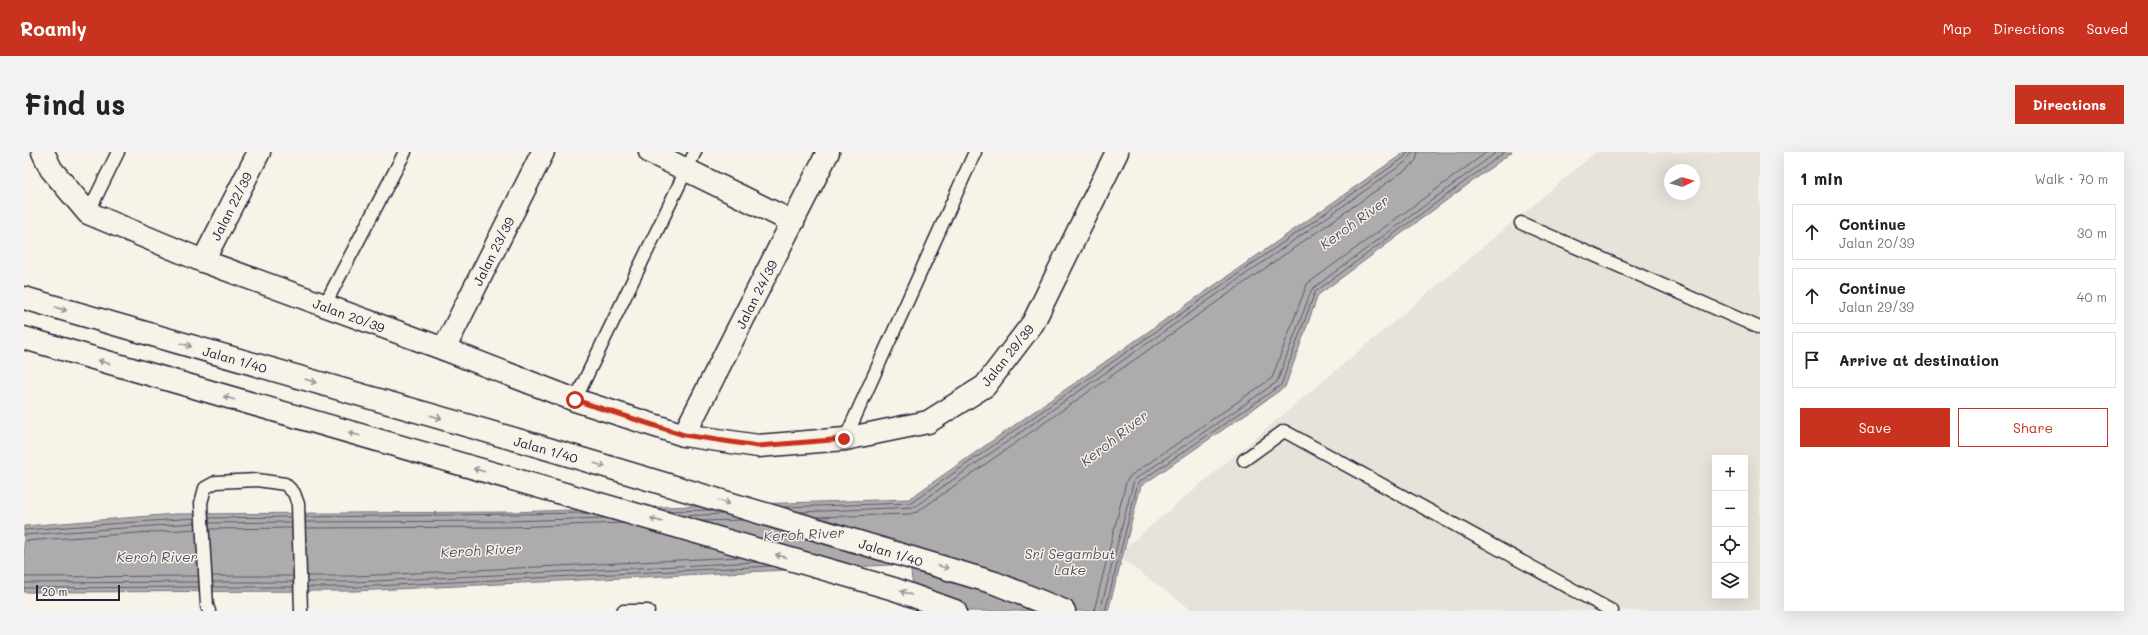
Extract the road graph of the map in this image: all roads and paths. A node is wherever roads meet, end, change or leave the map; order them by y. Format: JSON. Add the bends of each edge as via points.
{"nodes":[{"id":1,"x":43,"y":152,"type":"edge"},
{"id":2,"x":118,"y":152,"type":"edge"},
{"id":3,"x":259,"y":152,"type":"edge"},
{"id":4,"x":404,"y":152,"type":"edge"},
{"id":5,"x":543,"y":152,"type":"edge"},
{"id":6,"x":650,"y":152,"type":"edge"},
{"id":7,"x":828,"y":152,"type":"edge"},
{"id":8,"x":975,"y":152,"type":"edge"},
{"id":9,"x":1117,"y":152,"type":"edge"},
{"id":10,"x":690,"y":161,"type":"edge"},
{"id":11,"x":88,"y":213,"type":"junction"},
{"id":12,"x":793,"y":222,"type":"junction"},
{"id":13,"x":1521,"y":223,"type":"dead end"},
{"id":14,"x":203,"y":261,"type":"junction"},
{"id":15,"x":24,"y":298,"type":"edge"},
{"id":16,"x":324,"y":306,"type":"junction"},
{"id":17,"x":1760,"y":328,"type":"edge"},
{"id":18,"x":24,"y":338,"type":"edge"},
{"id":19,"x":444,"y":349,"type":"junction"},
{"id":20,"x":575,"y":400,"type":"junction"},
{"id":21,"x":684,"y":435,"type":"junction"},
{"id":22,"x":844,"y":439,"type":"junction"},
{"id":23,"x":1244,"y":460,"type":"dead end"},
{"id":24,"x":208,"y":608,"type":"edge"},
{"id":25,"x":301,"y":611,"type":"edge"},
{"id":26,"x":623,"y":611,"type":"edge"},
{"id":27,"x":648,"y":611,"type":"edge"},
{"id":28,"x":955,"y":611,"type":"edge"},
{"id":29,"x":1064,"y":611,"type":"edge"},
{"id":30,"x":1612,"y":611,"type":"edge"}],
"edges":[{"from":1,"to":11,"type":"street","name":"Jalan 20/39","via":[[52,169]]},
{"from":2,"to":11,"type":"lane"},
{"from":3,"to":14,"type":"street","name":"Jalan 22/39"},
{"from":4,"to":16,"type":"lane"},
{"from":5,"to":19,"type":"street","name":"Jalan 23/39"},
{"from":6,"to":10,"type":"street"},
{"from":7,"to":12,"type":"street","name":"Jalan 24/39"},
{"from":8,"to":22,"type":"lane"},
{"from":9,"to":22,"type":"street","name":"Jalan 29/39","via":[[1033,323],[985,386],[928,422]]},
{"from":10,"to":12,"type":"street"},
{"from":10,"to":20,"type":"lane"},
{"from":11,"to":14,"type":"street","name":"Jalan 20/39"},
{"from":12,"to":21,"type":"street","name":"Jalan 24/39"},
{"from":13,"to":17,"type":"lane"},
{"from":14,"to":16,"type":"street","name":"Jalan 20/39"},
{"from":15,"to":29,"type":"street","name":"Jalan 1/40","one_way":true,"via":[[535,445],[995,583]]},
{"from":16,"to":19,"type":"street","name":"Jalan 20/39"},
{"from":28,"to":18,"type":"street","one_way":true,"via":[[894,589]]},
{"from":19,"to":20,"type":"street","name":"Jalan 20/39"},
{"from":20,"to":21,"type":"street","name":"Jalan 20/39"},
{"from":21,"to":22,"type":"street","name":"Jalan 29/39","via":[[758,446]]},
{"from":23,"to":30,"type":"lane","via":[[1284,430]]},
{"from":24,"to":25,"type":"lane","via":[[201,503],[205,488],[216,482],[257,480],[285,484],[294,493],[298,504]]},
{"from":26,"to":27,"type":"lane"}]}
